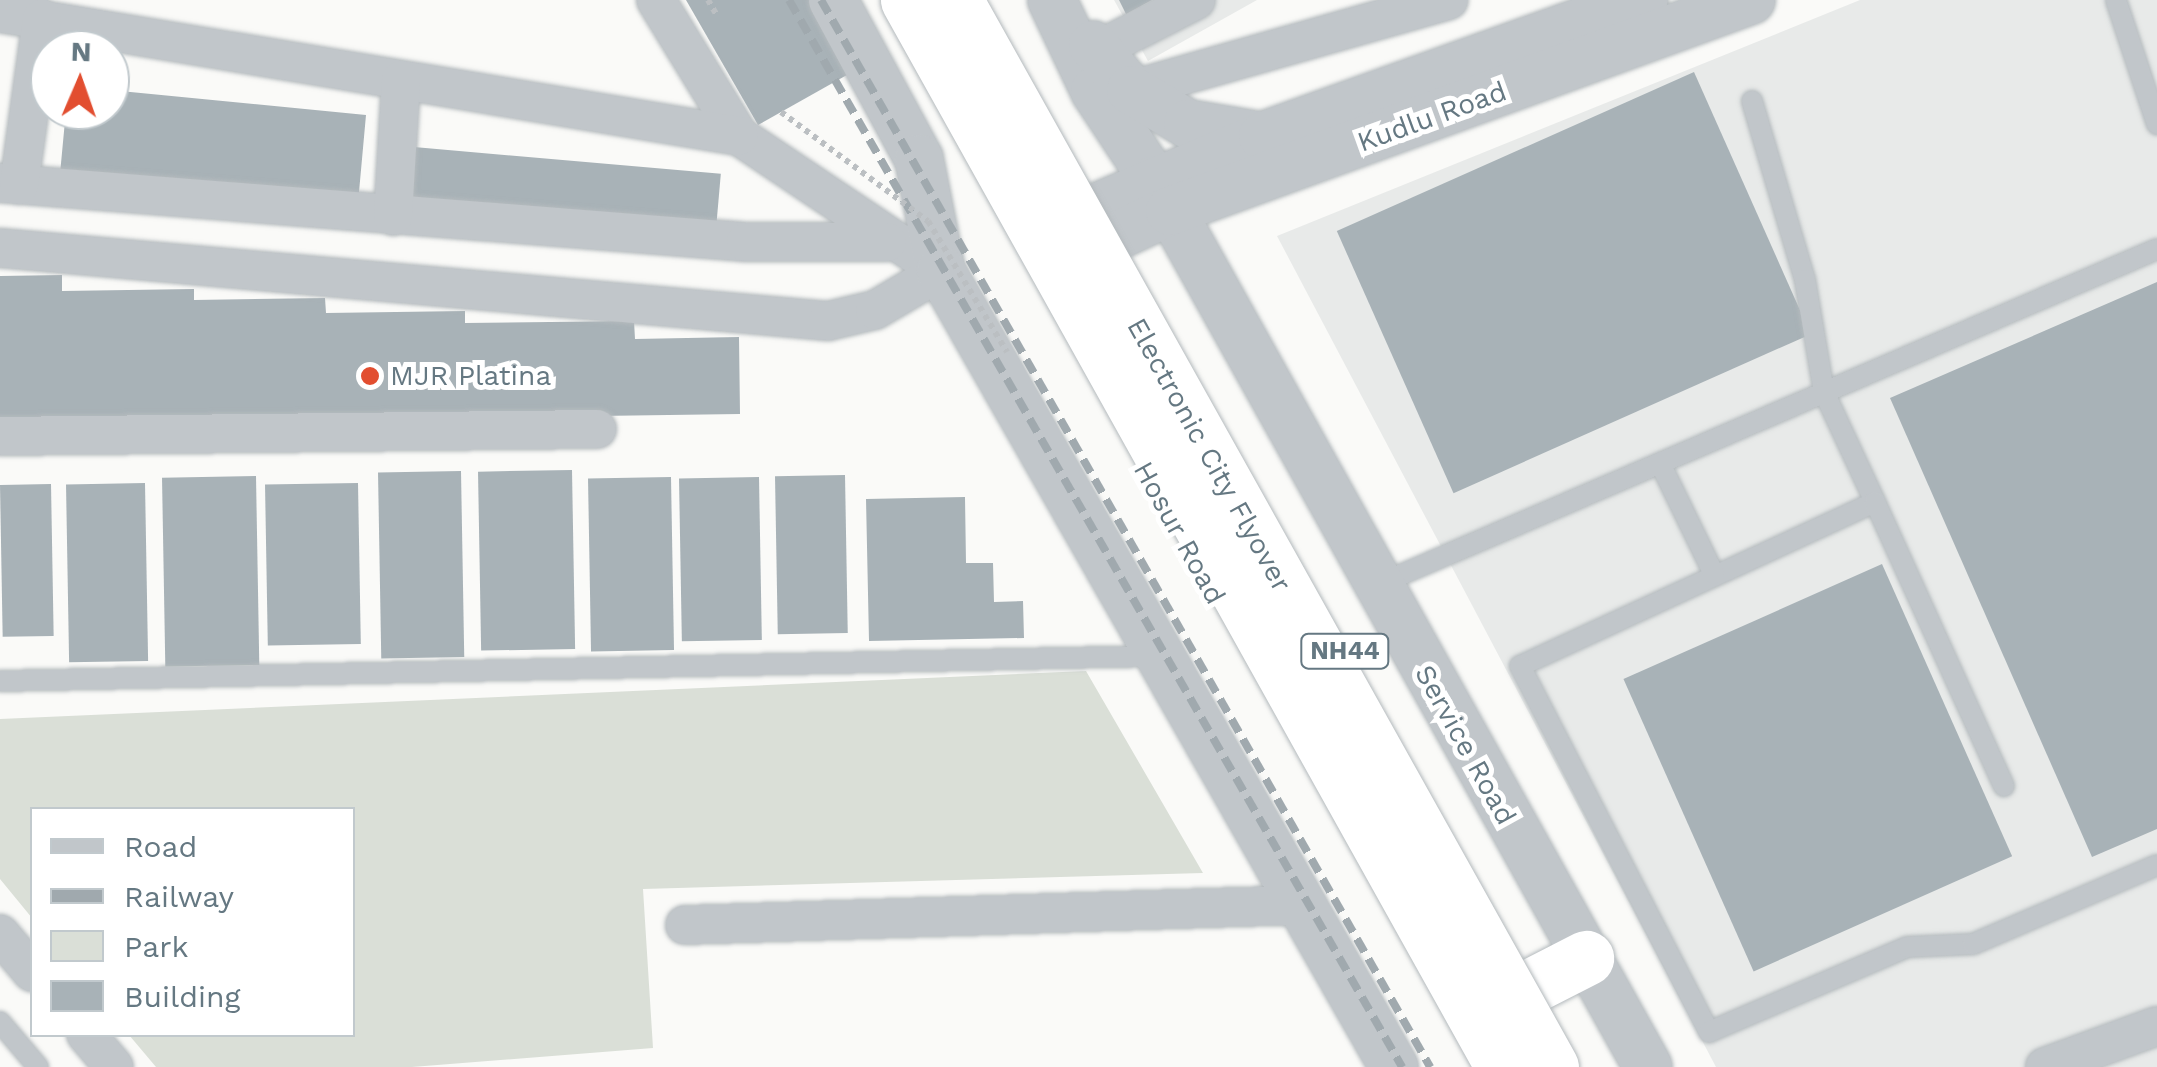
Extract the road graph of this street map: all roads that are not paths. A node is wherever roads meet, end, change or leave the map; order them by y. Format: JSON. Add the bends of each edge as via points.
{"nodes":[{"id":1,"x":656,"y":0,"type":"edge"},
{"id":2,"x":833,"y":0,"type":"edge"},
{"id":3,"x":881,"y":0,"type":"edge"},
{"id":4,"x":908,"y":0,"type":"edge"},
{"id":5,"x":955,"y":0,"type":"edge"},
{"id":6,"x":982,"y":0,"type":"edge"},
{"id":7,"x":1052,"y":0,"type":"edge"},
{"id":8,"x":1064,"y":0,"type":"edge"},
{"id":9,"x":1196,"y":0,"type":"edge"},
{"id":10,"x":1449,"y":0,"type":"edge"},
{"id":11,"x":1643,"y":0,"type":"edge"},
{"id":12,"x":1751,"y":0,"type":"edge"},
{"id":13,"x":2116,"y":0,"type":"edge"},
{"id":14,"x":0,"y":13,"type":"edge"},
{"id":15,"x":42,"y":19,"type":"junction"},
{"id":16,"x":1096,"y":51,"type":"junction"},
{"id":17,"x":401,"y":80,"type":"junction"},
{"id":18,"x":1130,"y":90,"type":"junction"},
{"id":19,"x":1752,"y":101,"type":"dead end"},
{"id":20,"x":2157,"y":124,"type":"edge"},
{"id":21,"x":739,"y":136,"type":"junction"},
{"id":22,"x":1263,"y":136,"type":"junction"},
{"id":23,"x":10,"y":184,"type":"edge"},
{"id":24,"x":1162,"y":195,"type":"junction"},
{"id":25,"x":393,"y":216,"type":"junction"},
{"id":26,"x":1104,"y":219,"type":"junction"},
{"id":27,"x":887,"y":242,"type":"junction"},
{"id":28,"x":0,"y":248,"type":"edge"},
{"id":29,"x":2157,"y":249,"type":"edge"},
{"id":30,"x":1027,"y":259,"type":"junction"},
{"id":31,"x":941,"y":271,"type":"junction"},
{"id":32,"x":1824,"y":392,"type":"junction"},
{"id":33,"x":596,"y":429,"type":"dead end"},
{"id":34,"x":0,"y":436,"type":"edge"},
{"id":35,"x":1660,"y":463,"type":"junction"},
{"id":36,"x":1874,"y":502,"type":"junction"},
{"id":37,"x":1714,"y":574,"type":"junction"},
{"id":38,"x":1376,"y":586,"type":"junction"},
{"id":39,"x":1167,"y":656,"type":"junction"},
{"id":40,"x":0,"y":681,"type":"edge"},
{"id":41,"x":2004,"y":786,"type":"dead end"},
{"id":42,"x":2157,"y":865,"type":"edge"},
{"id":43,"x":1300,"y":905,"type":"junction"},
{"id":44,"x":685,"y":925,"type":"dead end"},
{"id":45,"x":0,"y":934,"type":"edge"},
{"id":46,"x":1586,"y":958,"type":"junction"},
{"id":47,"x":30,"y":970,"type":"edge"},
{"id":48,"x":1531,"y":986,"type":"junction"},
{"id":49,"x":0,"y":1022,"type":"edge"},
{"id":50,"x":2157,"y":1026,"type":"edge"},
{"id":51,"x":89,"y":1037,"type":"edge"},
{"id":52,"x":1394,"y":1066,"type":"edge"},
{"id":53,"x":38,"y":1067,"type":"edge"},
{"id":54,"x":114,"y":1067,"type":"edge"},
{"id":55,"x":1372,"y":1067,"type":"edge"},
{"id":56,"x":1476,"y":1067,"type":"edge"},
{"id":57,"x":1503,"y":1067,"type":"edge"},
{"id":58,"x":1552,"y":1067,"type":"edge"},
{"id":59,"x":1576,"y":1067,"type":"edge"},
{"id":60,"x":1648,"y":1067,"type":"edge"},
{"id":61,"x":2045,"y":1067,"type":"edge"}],
"edges":[{"from":1,"to":21,"type":"street"},
{"from":2,"to":31,"type":"street","via":[[920,159]]},
{"from":3,"to":30,"type":"highway","name":"Hosur Road","number":"NH44"},
{"from":4,"to":57,"type":"highway","name":"Electronic City Flyover","bridge":true},
{"from":5,"to":58,"type":"highway","name":"Electronic City Flyover","bridge":true},
{"from":6,"to":26,"type":"highway","number":"NH44"},
{"from":7,"to":24,"type":"street","name":"Service Road","via":[[1094,91]]},
{"from":8,"to":16,"type":"street"},
{"from":9,"to":16,"type":"street"},
{"from":10,"to":18,"type":"street"},
{"from":11,"to":22,"type":"street","name":"Kudlu Road"},
{"from":12,"to":24,"type":"street","name":"Kudlu Road"},
{"from":13,"to":20,"type":"lane"},
{"from":14,"to":15,"type":"street"},
{"from":15,"to":17,"type":"street"},
{"from":15,"to":23,"type":"street"},
{"from":16,"to":18,"type":"street"},
{"from":17,"to":21,"type":"street"},
{"from":17,"to":25,"type":"street"},
{"from":18,"to":22,"type":"street","via":[[1188,124]]},
{"from":19,"to":32,"type":"lane","via":[[1805,280]]},
{"from":21,"to":27,"type":"street"},
{"from":22,"to":24,"type":"street","name":"Kudlu Road"},
{"from":23,"to":25,"type":"street"},
{"from":24,"to":26,"type":"street","name":"Kudlu Road"},
{"from":24,"to":38,"type":"street","name":"Service Road"},
{"from":25,"to":27,"type":"street","via":[[746,242]]},
{"from":26,"to":30,"type":"street","name":"Kudlu Road"},
{"from":26,"to":48,"type":"highway","number":"NH44"},
{"from":27,"to":31,"type":"street"},
{"from":28,"to":31,"type":"street","via":[[828,321],[874,310]]},
{"from":29,"to":32,"type":"lane"},
{"from":30,"to":56,"type":"highway","name":"Hosur Road","number":"NH44"},
{"from":31,"to":39,"type":"street"},
{"from":32,"to":35,"type":"lane"},
{"from":32,"to":36,"type":"lane"},
{"from":33,"to":34,"type":"street"},
{"from":35,"to":37,"type":"lane"},
{"from":35,"to":38,"type":"lane"},
{"from":36,"to":37,"type":"lane"},
{"from":36,"to":41,"type":"lane"},
{"from":37,"to":42,"type":"lane","via":[[1520,666],[1709,1032],[1907,947],[1972,944]]},
{"from":38,"to":46,"type":"street","name":"Service Road"},
{"from":39,"to":40,"type":"lane"},
{"from":39,"to":43,"type":"street"},
{"from":43,"to":44,"type":"street"},
{"from":43,"to":52,"type":"street"},
{"from":45,"to":47,"type":"street"},
{"from":46,"to":48,"type":"highway"},
{"from":46,"to":60,"type":"street","name":"Service Road"},
{"from":48,"to":59,"type":"highway","number":"NH44"},
{"from":49,"to":53,"type":"lane"},
{"from":50,"to":61,"type":"street"},
{"from":51,"to":54,"type":"street"},
{"from":52,"to":55,"type":"street"}]}
